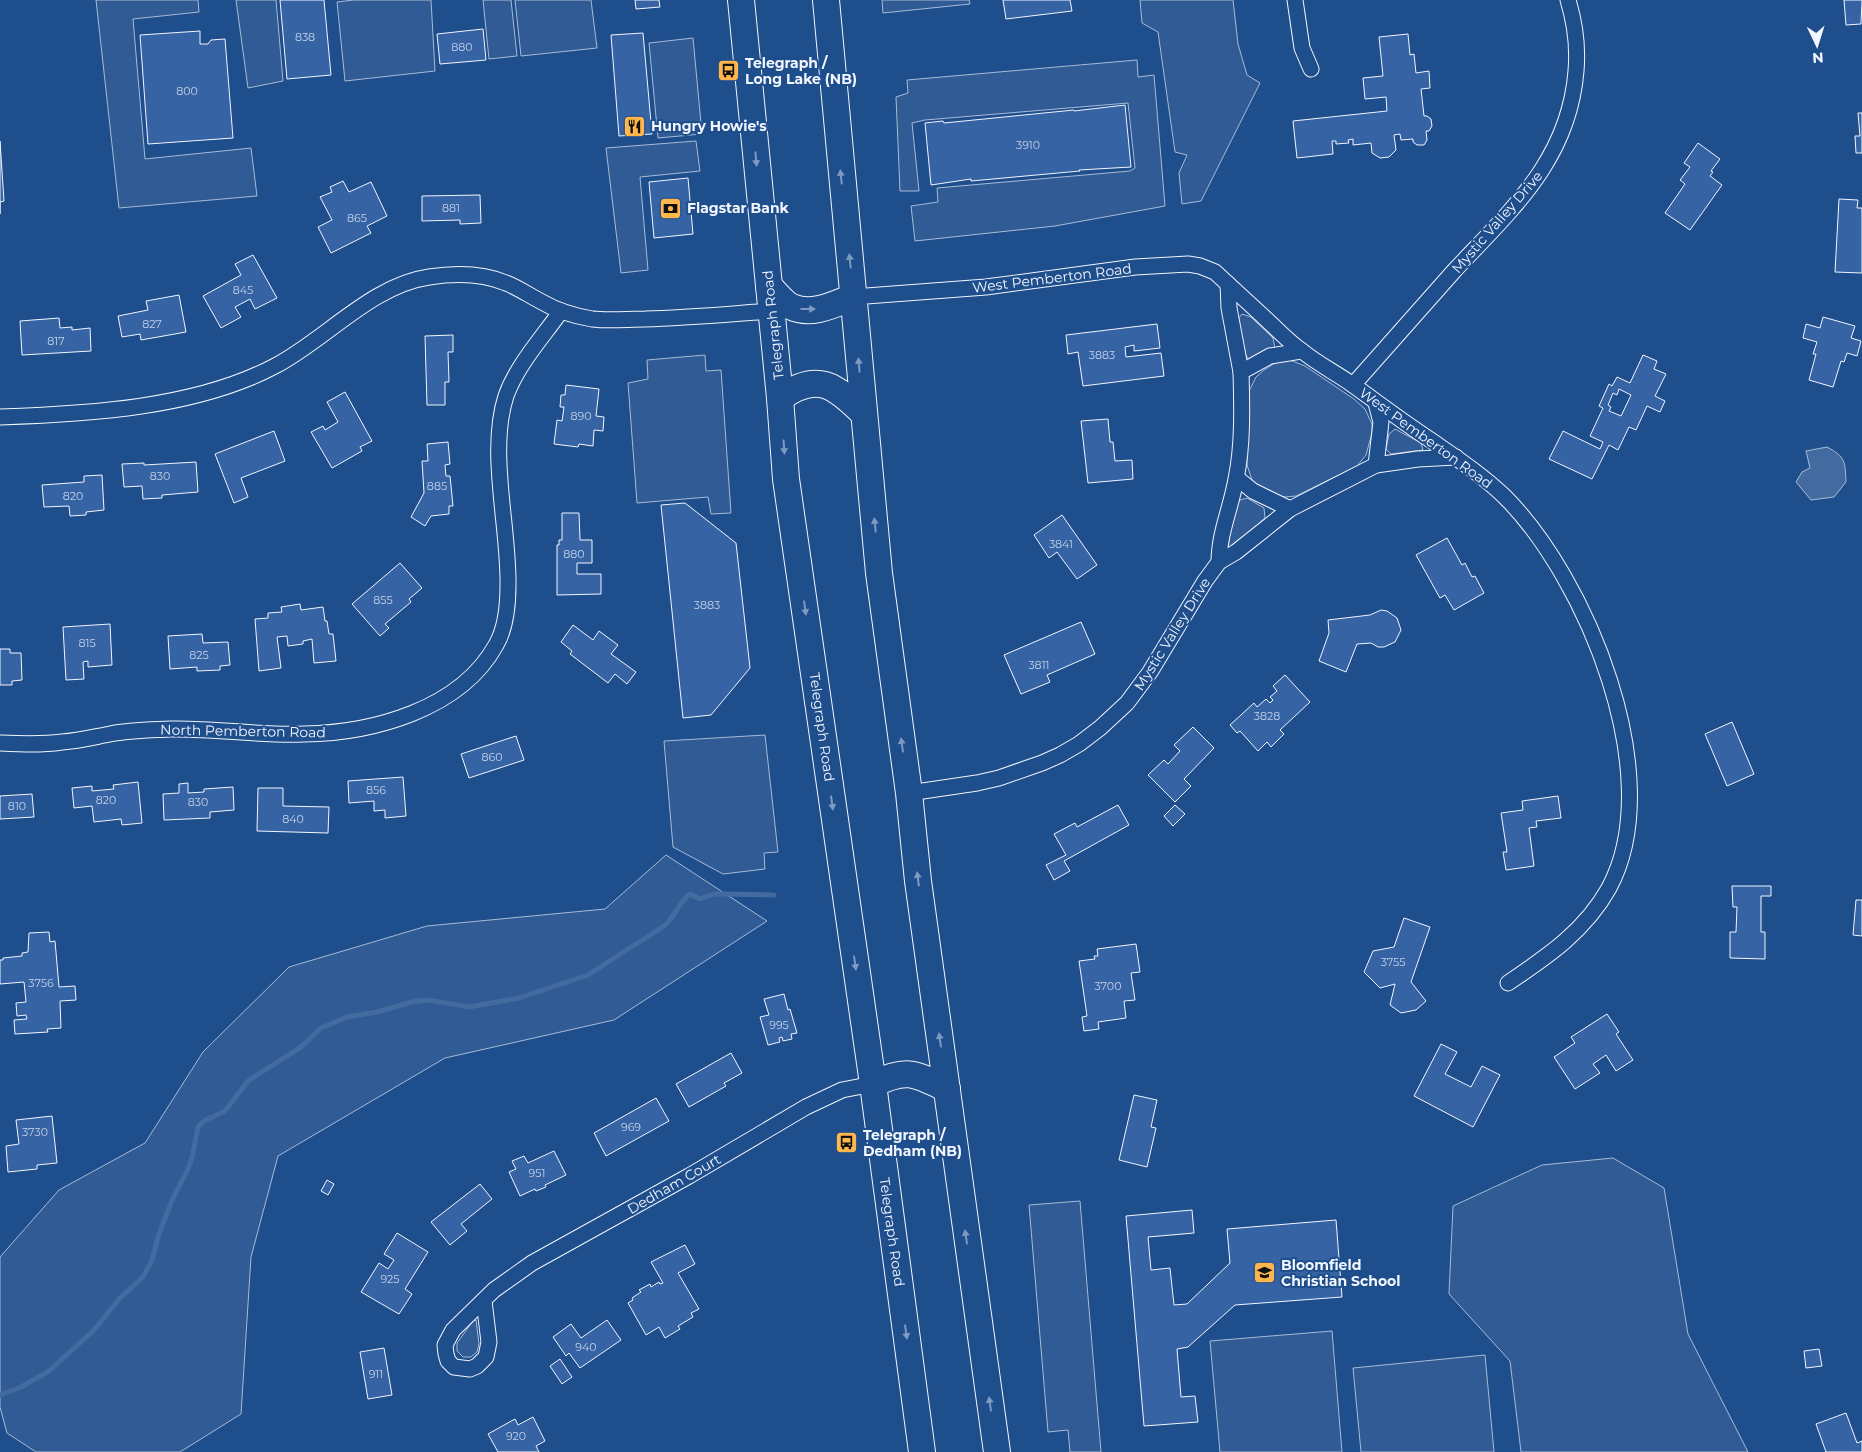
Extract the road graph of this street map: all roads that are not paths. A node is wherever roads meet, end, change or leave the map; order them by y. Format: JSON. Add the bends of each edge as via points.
{"nodes":[{"id":1,"x":741,"y":0,"type":"edge"},
{"id":2,"x":826,"y":0,"type":"edge"},
{"id":3,"x":1295,"y":0,"type":"edge"},
{"id":4,"x":1568,"y":0,"type":"edge"},
{"id":5,"x":1311,"y":69,"type":"dead end"},
{"id":6,"x":1228,"y":284,"type":"junction"},
{"id":7,"x":854,"y":297,"type":"junction"},
{"id":8,"x":770,"y":298,"type":"junction"},
{"id":9,"x":561,"y":311,"type":"junction"},
{"id":10,"x":1302,"y":351,"type":"junction"},
{"id":11,"x":1241,"y":372,"type":"junction"},
{"id":12,"x":1354,"y":385,"type":"junction"},
{"id":13,"x":780,"y":398,"type":"junction"},
{"id":14,"x":1376,"y":403,"type":"junction"},
{"id":15,"x":864,"y":414,"type":"junction"},
{"id":16,"x":0,"y":417,"type":"edge"},
{"id":17,"x":1456,"y":457,"type":"junction"},
{"id":18,"x":1376,"y":465,"type":"junction"},
{"id":19,"x":1237,"y":478,"type":"junction"},
{"id":20,"x":1290,"y":508,"type":"junction"},
{"id":21,"x":1219,"y":562,"type":"junction"},
{"id":22,"x":0,"y":743,"type":"edge"},
{"id":23,"x":909,"y":793,"type":"junction"},
{"id":24,"x":1508,"y":983,"type":"dead end"},
{"id":25,"x":873,"y":1084,"type":"junction"},
{"id":26,"x":947,"y":1089,"type":"junction"},
{"id":27,"x":484,"y":1301,"type":"dead end"},
{"id":28,"x":922,"y":1452,"type":"edge"},
{"id":29,"x":997,"y":1452,"type":"edge"}],
"edges":[{"from":1,"to":8,"type":"highway","name":"Telegraph Road","one_way":true},
{"from":7,"to":2,"type":"highway","one_way":true},
{"from":3,"to":5,"type":"street","via":[[1302,48]]},
{"from":4,"to":12,"type":"street","name":"Mystic Valley Drive","via":[[1577,61],[1566,125],[1556,148],[1524,196]]},
{"from":6,"to":7,"type":"street","name":"West Pemberton Road","via":[[1215,272],[1188,264],[1135,267],[986,287]]},
{"from":6,"to":10,"type":"street","name":"West Pemberton Road"},
{"from":6,"to":11,"type":"street","via":[[1229,308]]},
{"from":8,"to":7,"type":"highway","one_way":true,"via":[[803,310],[822,308]]},
{"from":15,"to":7,"type":"highway","one_way":true},
{"from":8,"to":9,"type":"street","via":[[684,318],[595,319]]},
{"from":8,"to":13,"type":"highway","name":"Telegraph Road"},
{"from":9,"to":16,"type":"street","via":[[492,278],[459,274],[427,277],[370,302],[281,363],[223,386],[141,406]]},
{"from":9,"to":22,"type":"street","name":"North Pemberton Road","via":[[524,361],[506,396],[499,450],[507,564],[506,613],[497,644],[475,673],[460,686],[419,710],[392,720],[342,731],[288,734],[177,729],[110,734],[60,743]]},
{"from":10,"to":11,"type":"street","via":[[1270,356]]},
{"from":10,"to":12,"type":"street","name":"West Pemberton Road"},
{"from":11,"to":19,"type":"street"},
{"from":12,"to":14,"type":"street","name":"West Pemberton Road"},
{"from":13,"to":15,"type":"highway","via":[[792,389],[819,384],[836,389]]},
{"from":13,"to":25,"type":"highway","name":"Telegraph Road","one_way":true,"via":[[786,479]]},
{"from":14,"to":17,"type":"street","name":"West Pemberton Road"},
{"from":14,"to":18,"type":"street","via":[[1381,422]]},
{"from":23,"to":15,"type":"highway","one_way":true,"via":[[879,573]]},
{"from":17,"to":18,"type":"street","name":"Mystic Valley Drive","via":[[1418,458]]},
{"from":17,"to":24,"type":"street","name":"West Pemberton Road","via":[[1503,495],[1551,555],[1602,661],[1616,702],[1627,763],[1628,829],[1609,888],[1569,939]]},
{"from":18,"to":20,"type":"street","name":"Mystic Valley Drive"},
{"from":19,"to":20,"type":"street","via":[[1253,491]]},
{"from":19,"to":21,"type":"street","via":[[1220,538]]},
{"from":20,"to":21,"type":"street","name":"Mystic Valley Drive"},
{"from":21,"to":23,"type":"street","name":"Mystic Valley Drive","via":[[1150,672],[1127,703],[1100,728],[1060,755],[1020,772],[977,783]]},
{"from":26,"to":23,"type":"highway","one_way":true},
{"from":25,"to":26,"type":"highway","via":[[905,1073],[919,1075]]},
{"from":25,"to":27,"type":"street","name":"Dedham Court","via":[[842,1090],[806,1107],[532,1263]]},
{"from":25,"to":28,"type":"highway","name":"Telegraph Road","one_way":true},
{"from":29,"to":26,"type":"highway","one_way":true}]}
